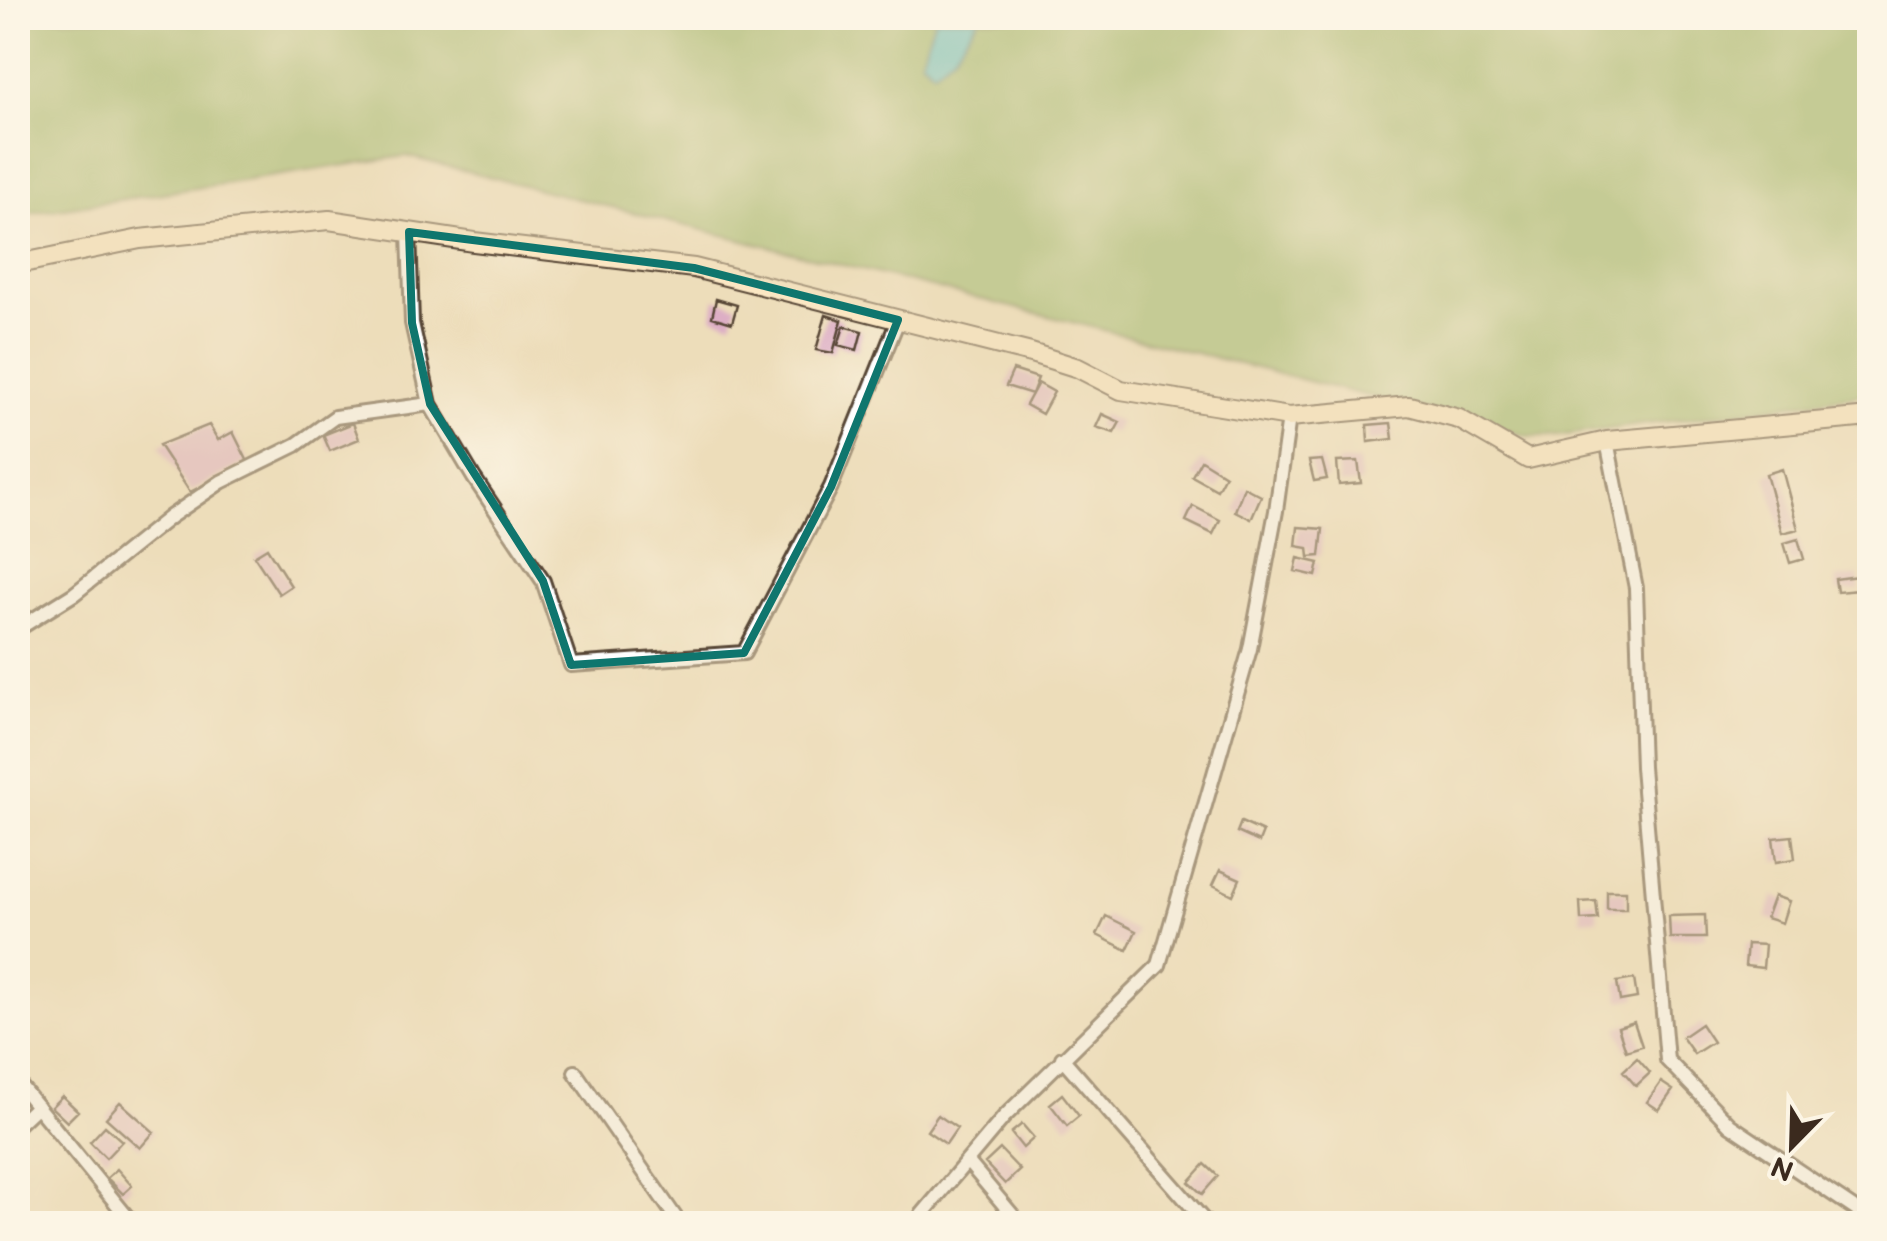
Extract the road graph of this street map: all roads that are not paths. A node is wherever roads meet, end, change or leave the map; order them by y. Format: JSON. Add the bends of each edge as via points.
{"nodes":[{"id":1,"x":409,"y":232,"type":"junction"},
{"id":2,"x":18,"y":264,"type":"edge"},
{"id":3,"x":898,"y":320,"type":"junction"},
{"id":4,"x":430,"y":404,"type":"junction"},
{"id":5,"x":1289,"y":417,"type":"junction"},
{"id":6,"x":1870,"y":417,"type":"edge"},
{"id":7,"x":1607,"y":441,"type":"junction"},
{"id":8,"x":18,"y":629,"type":"edge"},
{"id":9,"x":1062,"y":1058,"type":"junction"},
{"id":10,"x":576,"y":1072,"type":"dead end"},
{"id":11,"x":18,"y":1083,"type":"edge"},
{"id":12,"x":37,"y":1106,"type":"junction"},
{"id":13,"x":18,"y":1124,"type":"edge"},
{"id":14,"x":968,"y":1162,"type":"junction"},
{"id":15,"x":1870,"y":1219,"type":"edge"},
{"id":16,"x":133,"y":1224,"type":"edge"},
{"id":17,"x":680,"y":1224,"type":"edge"},
{"id":18,"x":914,"y":1224,"type":"edge"},
{"id":19,"x":1020,"y":1224,"type":"edge"},
{"id":20,"x":1207,"y":1224,"type":"edge"}],
"edges":[{"from":1,"to":2,"type":"main road","via":[[329,220],[140,238]]},
{"from":1,"to":3,"type":"main road","via":[[694,268]]},
{"from":1,"to":4,"type":"street","via":[[412,323]]},
{"from":3,"to":4,"type":"street","via":[[831,487],[744,653],[571,665],[542,581]]},
{"from":3,"to":5,"type":"main road","via":[[1030,353],[1122,390]]},
{"from":4,"to":8,"type":"street","via":[[334,418],[170,516],[74,594]]},
{"from":5,"to":7,"type":"main road","via":[[1409,406],[1459,419],[1528,459]]},
{"from":5,"to":9,"type":"street","via":[[1250,650],[1159,965]]},
{"from":6,"to":7,"type":"main road"},
{"from":7,"to":15,"type":"street","via":[[1636,588],[1642,767],[1667,1060],[1730,1125]]},
{"from":9,"to":14,"type":"street"},
{"from":9,"to":20,"type":"street"},
{"from":10,"to":17,"type":"street"},
{"from":11,"to":12,"type":"street"},
{"from":12,"to":13,"type":"street"},
{"from":12,"to":16,"type":"street"},
{"from":14,"to":18,"type":"street"},
{"from":14,"to":19,"type":"street"}]}
